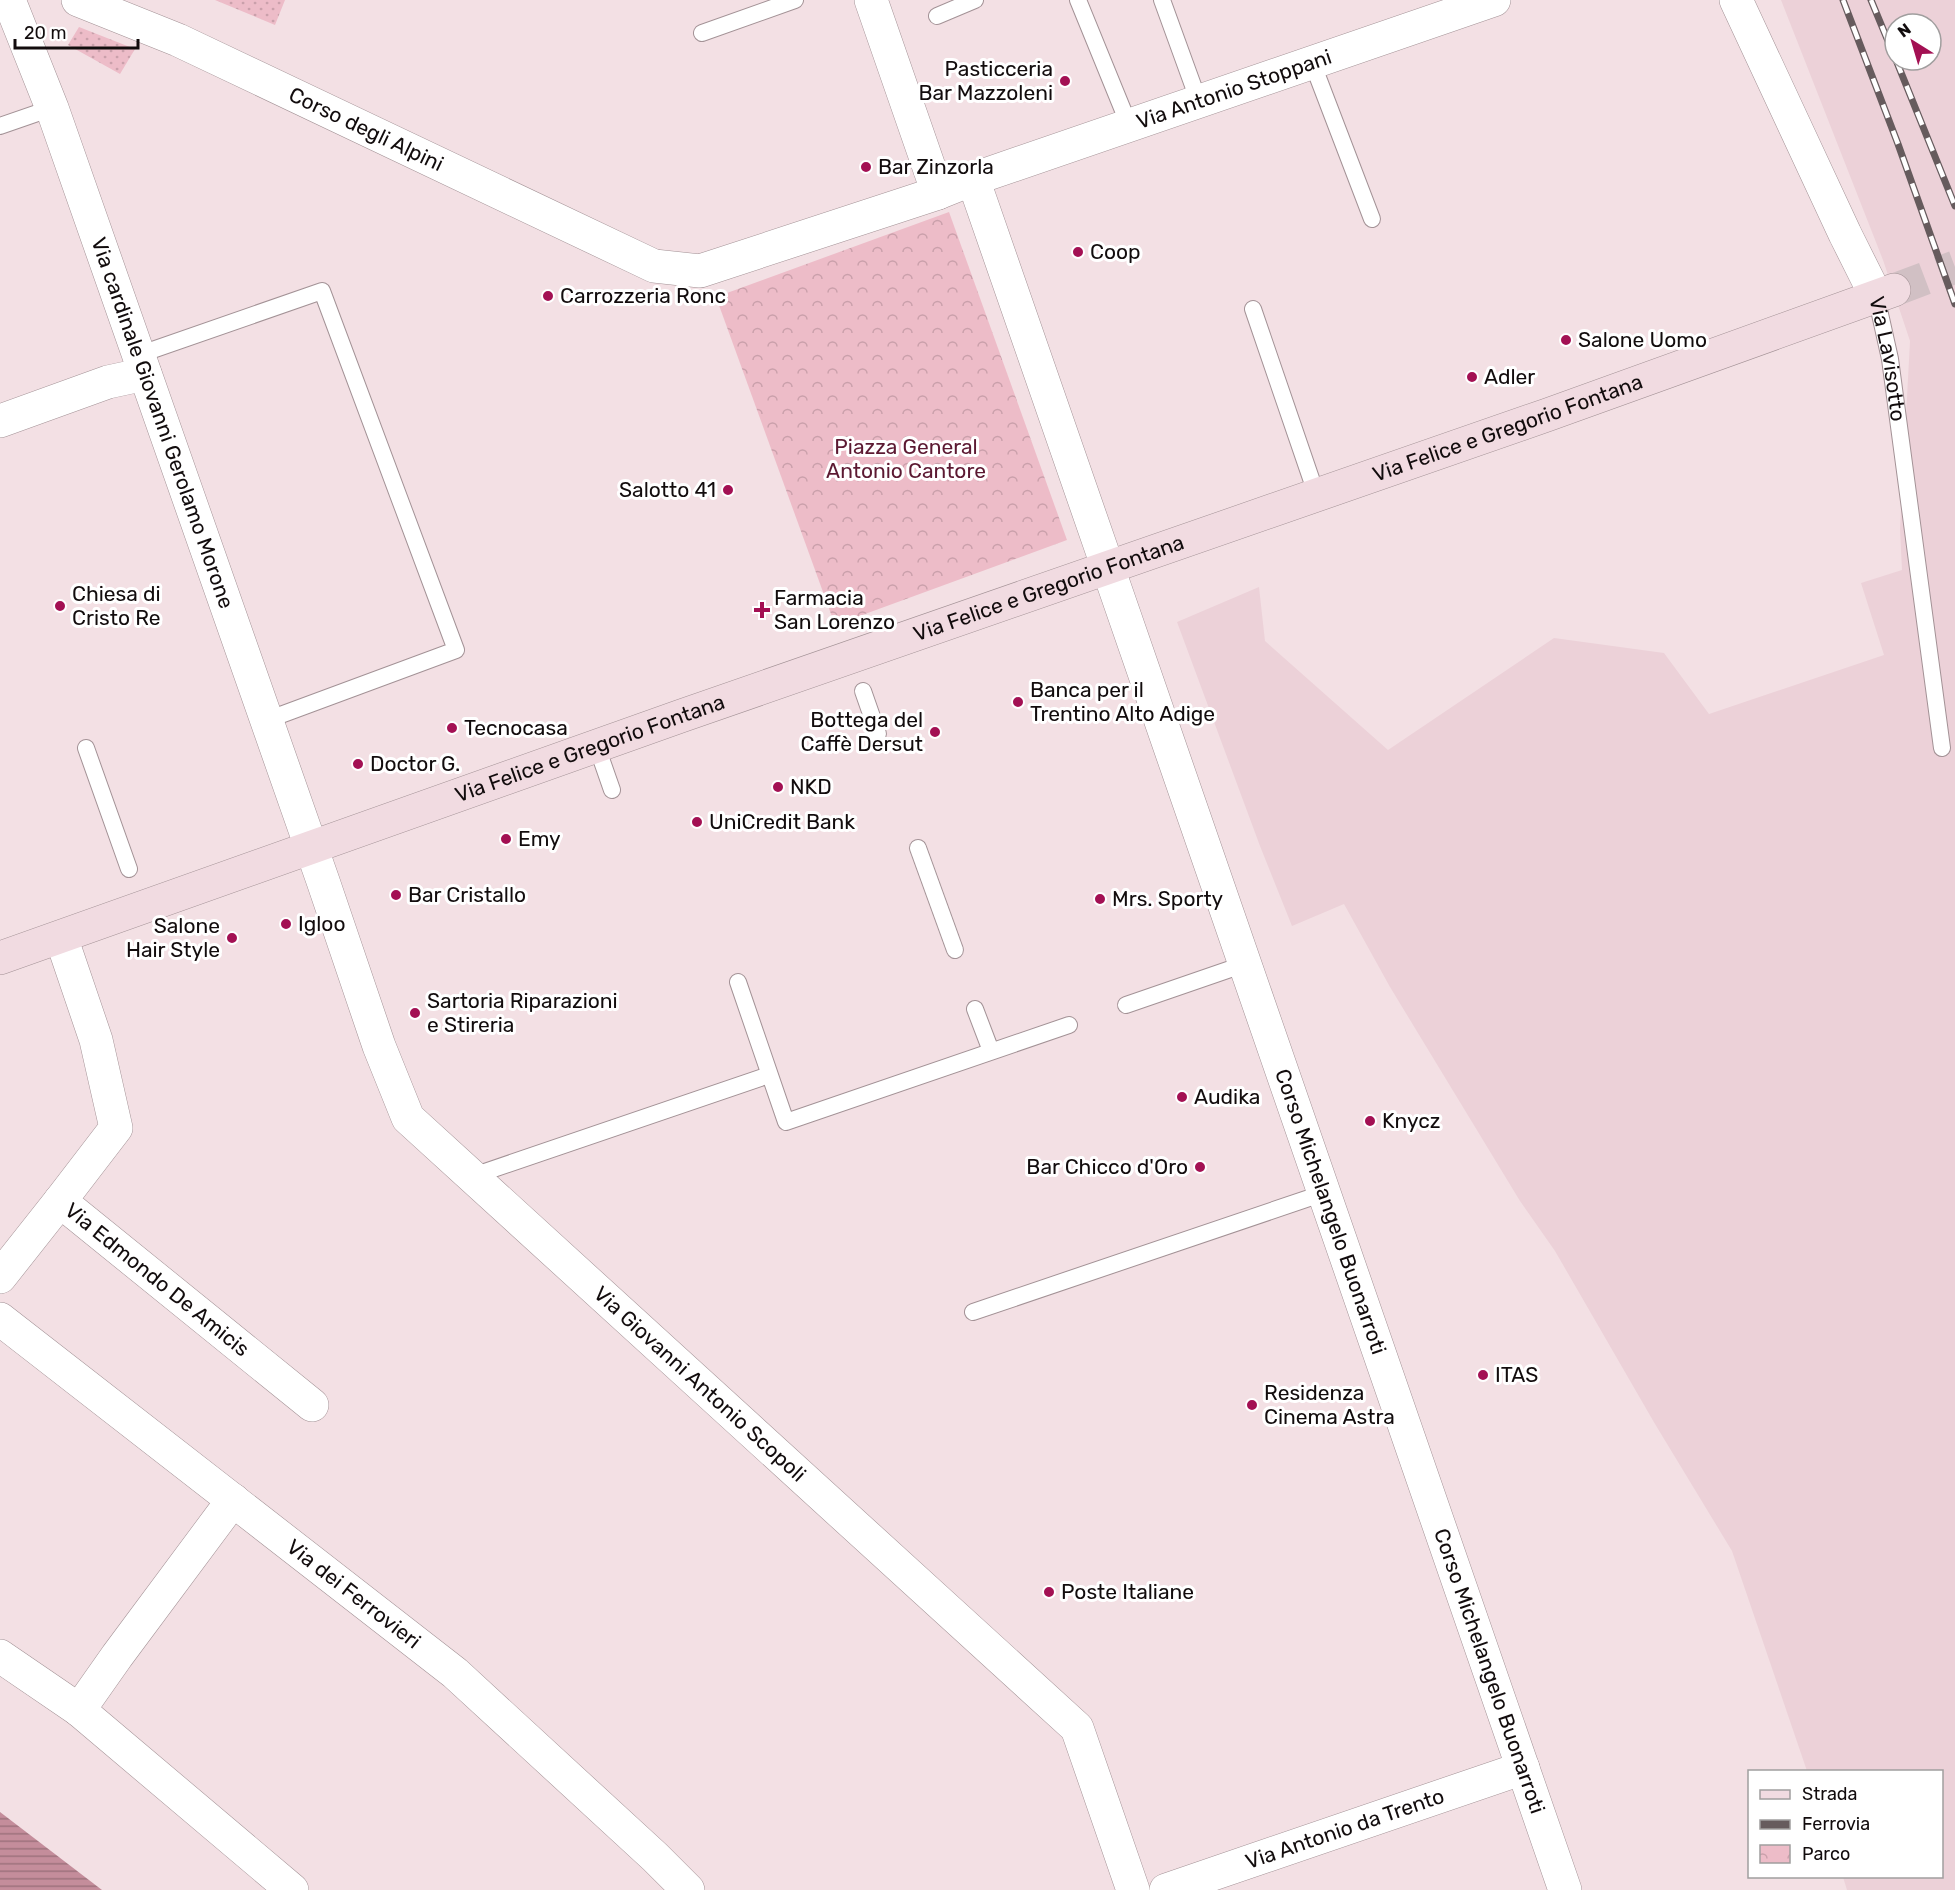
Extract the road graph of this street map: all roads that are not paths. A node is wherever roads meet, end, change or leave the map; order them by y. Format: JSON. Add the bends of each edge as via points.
{"nodes":[{"id":1,"x":9,"y":0,"type":"edge"},
{"id":2,"x":78,"y":0,"type":"edge"},
{"id":3,"x":795,"y":0,"type":"edge"},
{"id":4,"x":871,"y":0,"type":"edge"},
{"id":5,"x":975,"y":0,"type":"edge"},
{"id":6,"x":1078,"y":0,"type":"edge"},
{"id":7,"x":1162,"y":0,"type":"edge"},
{"id":8,"x":1494,"y":0,"type":"edge"},
{"id":9,"x":1736,"y":0,"type":"edge"},
{"id":10,"x":937,"y":16,"type":"dead end"},
{"id":11,"x":702,"y":33,"type":"dead end"},
{"id":12,"x":1312,"y":62,"type":"junction"},
{"id":13,"x":1199,"y":102,"type":"junction"},
{"id":14,"x":52,"y":108,"type":"junction"},
{"id":15,"x":1129,"y":125,"type":"junction"},
{"id":16,"x":0,"y":126,"type":"edge"},
{"id":17,"x":973,"y":179,"type":"junction"},
{"id":18,"x":938,"y":193,"type":"junction"},
{"id":19,"x":1372,"y":219,"type":"dead end"},
{"id":20,"x":1885,"y":293,"type":"junction"},
{"id":21,"x":1253,"y":309,"type":"dead end"},
{"id":22,"x":142,"y":364,"type":"junction"},
{"id":23,"x":0,"y":421,"type":"edge"},
{"id":24,"x":1317,"y":496,"type":"junction"},
{"id":25,"x":1108,"y":568,"type":"junction"},
{"id":26,"x":863,"y":691,"type":"dead end"},
{"id":27,"x":267,"y":720,"type":"junction"},
{"id":28,"x":878,"y":734,"type":"dead end"},
{"id":29,"x":597,"y":747,"type":"junction"},
{"id":30,"x":86,"y":748,"type":"dead end"},
{"id":31,"x":1942,"y":748,"type":"dead end"},
{"id":32,"x":612,"y":789,"type":"dead end"},
{"id":33,"x":918,"y":848,"type":"dead end"},
{"id":34,"x":312,"y":849,"type":"junction"},
{"id":35,"x":129,"y":869,"type":"dead end"},
{"id":36,"x":61,"y":937,"type":"junction"},
{"id":37,"x":955,"y":950,"type":"dead end"},
{"id":38,"x":0,"y":958,"type":"edge"},
{"id":39,"x":1245,"y":964,"type":"junction"},
{"id":40,"x":738,"y":982,"type":"dead end"},
{"id":41,"x":1126,"y":1005,"type":"dead end"},
{"id":42,"x":975,"y":1009,"type":"dead end"},
{"id":43,"x":1069,"y":1025,"type":"dead end"},
{"id":44,"x":991,"y":1051,"type":"junction"},
{"id":45,"x":770,"y":1075,"type":"junction"},
{"id":46,"x":470,"y":1177,"type":"junction"},
{"id":47,"x":1324,"y":1193,"type":"junction"},
{"id":48,"x":60,"y":1201,"type":"junction"},
{"id":49,"x":0,"y":1277,"type":"edge"},
{"id":50,"x":973,"y":1312,"type":"dead end"},
{"id":51,"x":1,"y":1322,"type":"edge"},
{"id":52,"x":312,"y":1404,"type":"dead end"},
{"id":53,"x":233,"y":1500,"type":"junction"},
{"id":54,"x":0,"y":1656,"type":"edge"},
{"id":55,"x":79,"y":1710,"type":"junction"},
{"id":56,"x":1523,"y":1768,"type":"junction"},
{"id":57,"x":292,"y":1890,"type":"edge"},
{"id":58,"x":688,"y":1890,"type":"edge"},
{"id":59,"x":1133,"y":1890,"type":"edge"},
{"id":60,"x":1166,"y":1890,"type":"edge"},
{"id":61,"x":1565,"y":1890,"type":"edge"}],
"edges":[{"from":1,"to":14,"type":"street","name":"Via cardinale Giovanni Gerolamo Morone"},
{"from":2,"to":18,"type":"street","name":"Corso degli Alpini","via":[[178,40],[654,266],[700,271]]},
{"from":3,"to":11,"type":"lane"},
{"from":4,"to":18,"type":"street"},
{"from":5,"to":10,"type":"lane"},
{"from":6,"to":15,"type":"lane"},
{"from":7,"to":13,"type":"lane"},
{"from":8,"to":12,"type":"street","name":"Via Antonio Stoppani"},
{"from":9,"to":20,"type":"street","name":"Via Lavisotto","via":[[1845,234]]},
{"from":12,"to":13,"type":"street","name":"Via Antonio Stoppani"},
{"from":12,"to":19,"type":"lane"},
{"from":13,"to":15,"type":"street","name":"Via Antonio Stoppani"},
{"from":14,"to":16,"type":"lane"},
{"from":14,"to":22,"type":"street","name":"Via cardinale Giovanni Gerolamo Morone"},
{"from":15,"to":17,"type":"street","name":"Via Antonio Stoppani"},
{"from":17,"to":18,"type":"street"},
{"from":17,"to":25,"type":"street"},
{"from":20,"to":24,"type":"main road","name":"Via Felice e Gregorio Fontana"},
{"from":20,"to":31,"type":"lane","name":"Via Lavisotto","via":[[1890,359]]},
{"from":21,"to":24,"type":"lane"},
{"from":22,"to":23,"type":"street","via":[[108,382]]},
{"from":22,"to":27,"type":"street","name":"Via cardinale Giovanni Gerolamo Morone"},
{"from":22,"to":27,"type":"lane","via":[[322,291],[456,650]]},
{"from":24,"to":25,"type":"main road","name":"Via Felice e Gregorio Fontana"},
{"from":25,"to":29,"type":"main road","name":"Via Felice e Gregorio Fontana"},
{"from":25,"to":39,"type":"street","name":"Corso Michelangelo Buonarroti"},
{"from":26,"to":28,"type":"lane"},
{"from":27,"to":34,"type":"street","name":"Via cardinale Giovanni Gerolamo Morone"},
{"from":29,"to":32,"type":"lane"},
{"from":29,"to":34,"type":"main road","name":"Via Felice e Gregorio Fontana"},
{"from":30,"to":35,"type":"lane"},
{"from":33,"to":37,"type":"lane"},
{"from":34,"to":36,"type":"main road","name":"Via Felice e Gregorio Fontana"},
{"from":34,"to":46,"type":"street","name":"Via Giovanni Antonio Scopoli","via":[[379,1046],[408,1118]]},
{"from":36,"to":38,"type":"main road","name":"Via Felice e Gregorio Fontana"},
{"from":36,"to":48,"type":"street","name":"Via Edmondo De Amicis","via":[[96,1040],[116,1128]]},
{"from":39,"to":41,"type":"lane"},
{"from":39,"to":47,"type":"street","name":"Corso Michelangelo Buonarroti"},
{"from":40,"to":45,"type":"lane"},
{"from":42,"to":44,"type":"lane"},
{"from":43,"to":44,"type":"lane"},
{"from":44,"to":45,"type":"lane","via":[[786,1122]]},
{"from":45,"to":46,"type":"lane"},
{"from":46,"to":59,"type":"street","name":"Via Giovanni Antonio Scopoli","via":[[1077,1728]]},
{"from":47,"to":50,"type":"lane"},
{"from":47,"to":56,"type":"street","name":"Corso Michelangelo Buonarroti"},
{"from":48,"to":49,"type":"street"},
{"from":48,"to":52,"type":"street","name":"Via Edmondo De Amicis"},
{"from":51,"to":53,"type":"street","name":"Via dei Ferrovieri"},
{"from":53,"to":55,"type":"street"},
{"from":53,"to":58,"type":"street","name":"Via dei Ferrovieri","via":[[455,1673]]},
{"from":54,"to":55,"type":"street"},
{"from":55,"to":57,"type":"street"},
{"from":56,"to":60,"type":"street","name":"Via Antonio da Trento"},
{"from":56,"to":61,"type":"street","name":"Corso Michelangelo Buonarroti"}]}
